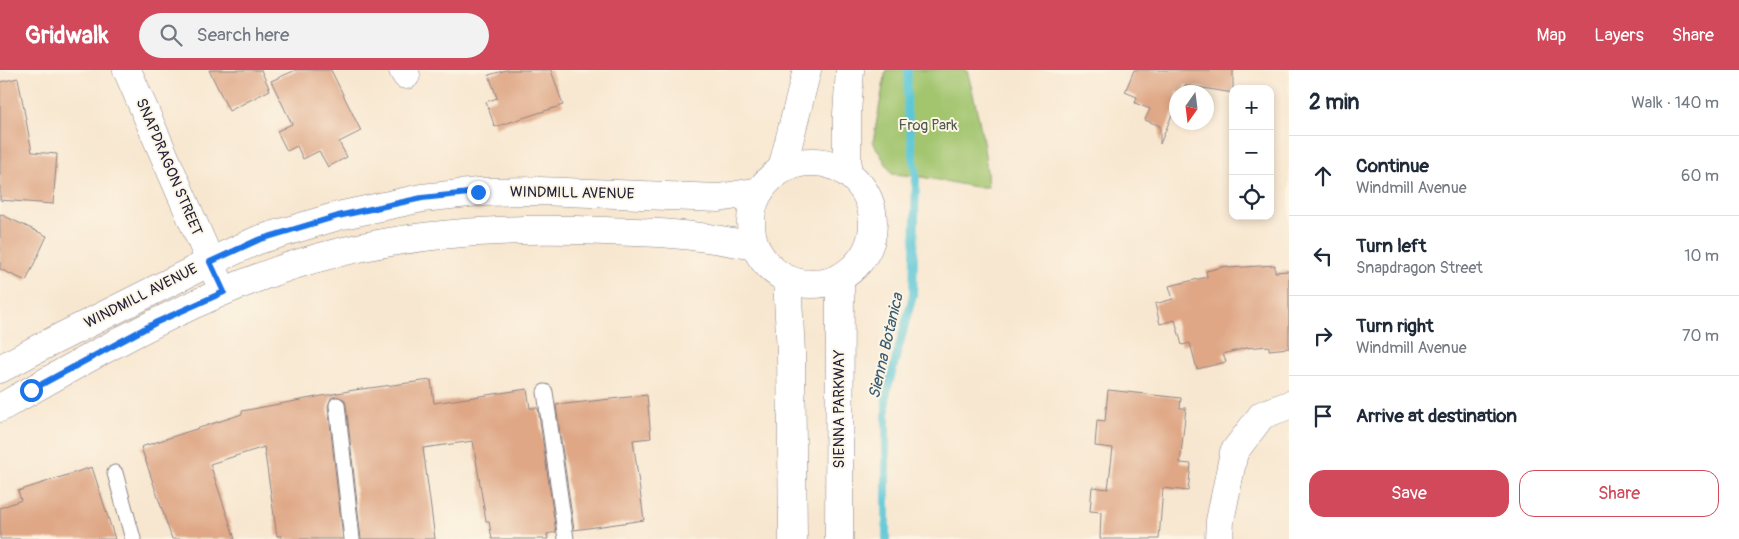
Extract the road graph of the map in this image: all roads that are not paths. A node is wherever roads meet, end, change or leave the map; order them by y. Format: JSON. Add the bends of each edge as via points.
{"nodes":[{"id":1,"x":127,"y":70,"type":"edge"},
{"id":2,"x":807,"y":70,"type":"edge"},
{"id":3,"x":850,"y":70,"type":"edge"},
{"id":4,"x":782,"y":169,"type":"junction"},
{"id":5,"x":847,"y":173,"type":"junction"},
{"id":6,"x":760,"y":190,"type":"junction"},
{"id":7,"x":755,"y":246,"type":"junction"},
{"id":8,"x":210,"y":262,"type":"junction"},
{"id":9,"x":786,"y":279,"type":"junction"},
{"id":10,"x":840,"y":279,"type":"junction"},
{"id":11,"x":224,"y":292,"type":"junction"},
{"id":12,"x":0,"y":369,"type":"edge"},
{"id":13,"x":545,"y":392,"type":"dead end"},
{"id":14,"x":337,"y":405,"type":"dead end"},
{"id":15,"x":1289,"y":405,"type":"edge"},
{"id":16,"x":0,"y":408,"type":"edge"},
{"id":17,"x":115,"y":473,"type":"dead end"},
{"id":18,"x":133,"y":539,"type":"edge"},
{"id":19,"x":352,"y":539,"type":"edge"},
{"id":20,"x":566,"y":539,"type":"edge"},
{"id":21,"x":792,"y":539,"type":"edge"},
{"id":22,"x":839,"y":539,"type":"edge"},
{"id":23,"x":1219,"y":539,"type":"edge"}],
"edges":[{"from":1,"to":8,"type":"street","name":"SNAPDRAGON STREET"},
{"from":2,"to":4,"type":"street"},
{"from":3,"to":5,"type":"street"},
{"from":4,"to":5,"type":"street","via":[[807,162],[828,165]]},
{"from":4,"to":6,"type":"street"},
{"from":5,"to":10,"type":"street","via":[[860,186],[869,203],[872,221],[870,240],[863,257]]},
{"from":6,"to":7,"type":"street","via":[[753,203],[751,217]]},
{"from":6,"to":8,"type":"street","name":"WINDMILL AVENUE","via":[[719,198],[538,191],[478,192],[422,198],[329,218],[258,240]]},
{"from":7,"to":9,"type":"street","via":[[764,261]]},
{"from":7,"to":11,"type":"street","name":"WINDMILL AVENUE","via":[[671,234],[571,229],[484,230],[363,247],[306,261]]},
{"from":8,"to":11,"type":"street","name":"SNAPDRAGON STREET"},
{"from":8,"to":12,"type":"street","name":"WINDMILL AVENUE"},
{"from":9,"to":10,"type":"street","via":[[814,284]]},
{"from":9,"to":21,"type":"street","via":[[791,353]]},
{"from":10,"to":22,"type":"street","name":"SIENNA PARKWAY"},
{"from":11,"to":16,"type":"street","name":"WINDMILL AVENUE","via":[[157,322]]},
{"from":13,"to":20,"type":"lane"},
{"from":14,"to":19,"type":"lane"},
{"from":15,"to":23,"type":"street","via":[[1262,415],[1234,452]]},
{"from":17,"to":18,"type":"lane"}]}
